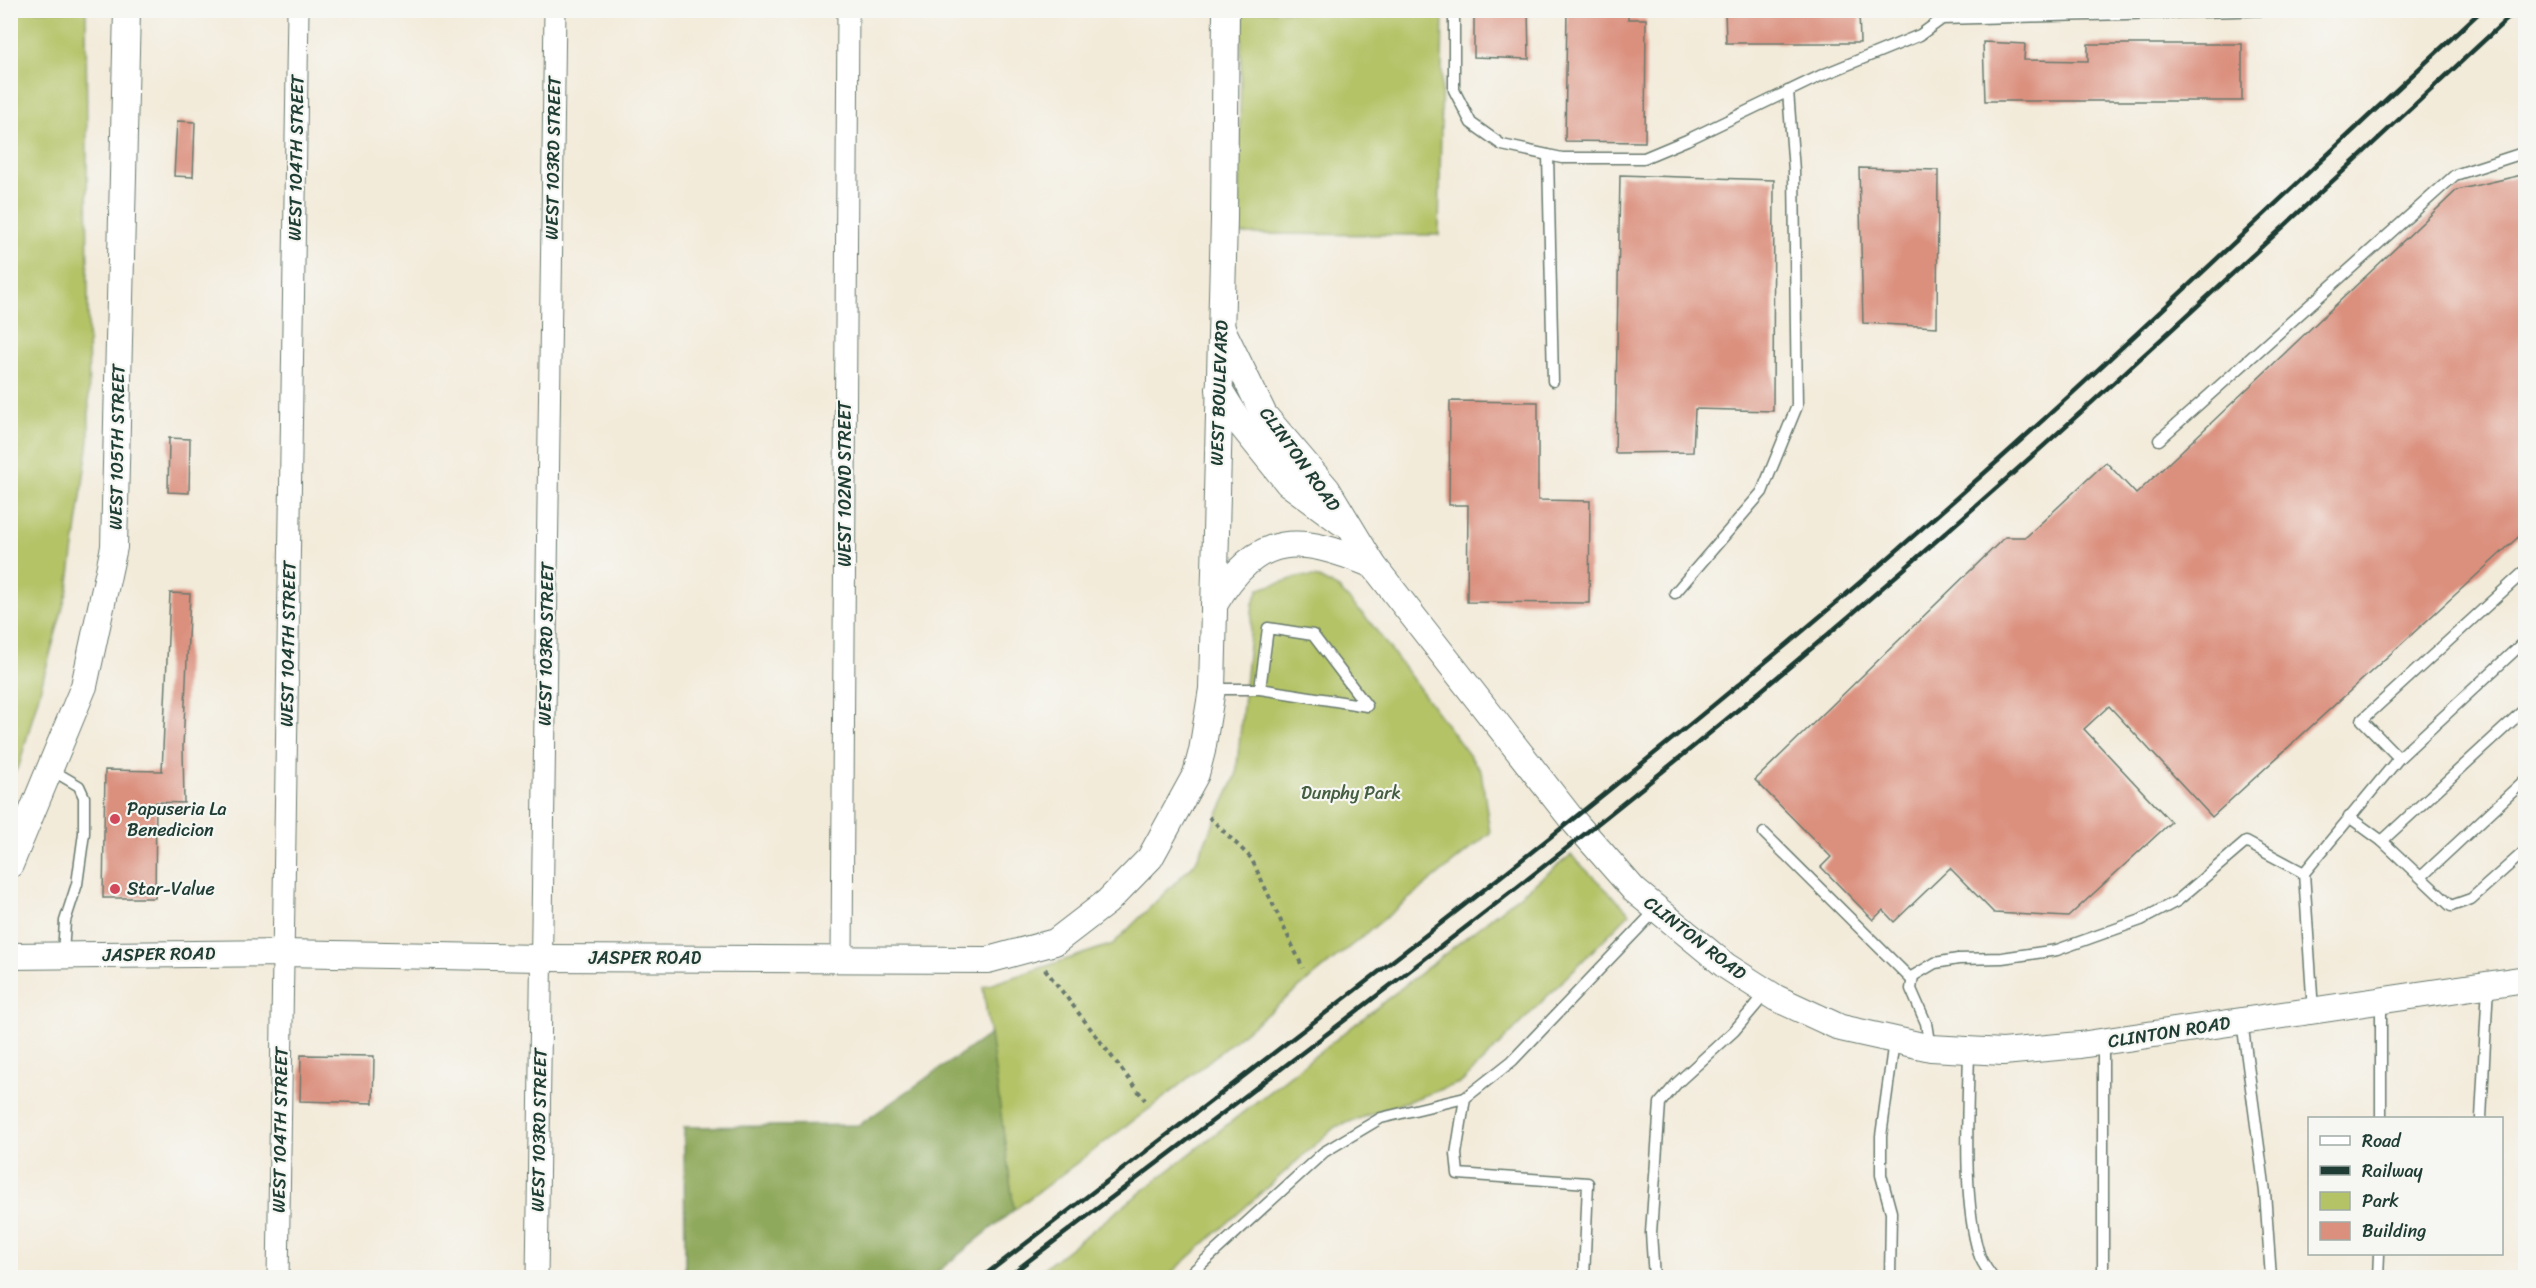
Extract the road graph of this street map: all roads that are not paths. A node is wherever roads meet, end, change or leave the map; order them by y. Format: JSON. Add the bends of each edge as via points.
{"nodes":[{"id":1,"x":127,"y":10,"type":"edge"},
{"id":2,"x":298,"y":10,"type":"edge"},
{"id":3,"x":555,"y":10,"type":"edge"},
{"id":4,"x":848,"y":10,"type":"edge"},
{"id":5,"x":1226,"y":10,"type":"edge"},
{"id":6,"x":1454,"y":10,"type":"edge"},
{"id":7,"x":2272,"y":10,"type":"edge"},
{"id":8,"x":1788,"y":91,"type":"junction"},
{"id":9,"x":2526,"y":152,"type":"edge"},
{"id":10,"x":1548,"y":155,"type":"junction"},
{"id":11,"x":1221,"y":326,"type":"junction"},
{"id":12,"x":1553,"y":381,"type":"dead end"},
{"id":13,"x":1219,"y":389,"type":"junction"},
{"id":14,"x":1264,"y":415,"type":"junction"},
{"id":15,"x":1242,"y":426,"type":"junction"},
{"id":16,"x":2159,"y":440,"type":"dead end"},
{"id":17,"x":1348,"y":527,"type":"junction"},
{"id":18,"x":1373,"y":565,"type":"junction"},
{"id":19,"x":2526,"y":570,"type":"edge"},
{"id":20,"x":1675,"y":593,"type":"dead end"},
{"id":21,"x":1212,"y":608,"type":"junction"},
{"id":22,"x":2526,"y":640,"type":"edge"},
{"id":23,"x":1212,"y":689,"type":"junction"},
{"id":24,"x":1260,"y":689,"type":"junction"},
{"id":25,"x":2526,"y":708,"type":"edge"},
{"id":26,"x":2399,"y":758,"type":"junction"},
{"id":27,"x":50,"y":770,"type":"junction"},
{"id":28,"x":1196,"y":774,"type":"joint"},
{"id":29,"x":2526,"y":779,"type":"edge"},
{"id":30,"x":2349,"y":818,"type":"junction"},
{"id":31,"x":1764,"y":833,"type":"dead end"},
{"id":32,"x":2382,"y":841,"type":"junction"},
{"id":33,"x":2526,"y":850,"type":"edge"},
{"id":34,"x":10,"y":865,"type":"edge"},
{"id":35,"x":2304,"y":873,"type":"junction"},
{"id":36,"x":2421,"y":877,"type":"junction"},
{"id":37,"x":1657,"y":909,"type":"junction"},
{"id":38,"x":283,"y":953,"type":"junction"},
{"id":39,"x":63,"y":955,"type":"junction"},
{"id":40,"x":10,"y":956,"type":"edge"},
{"id":41,"x":541,"y":958,"type":"junction"},
{"id":42,"x":842,"y":958,"type":"junction"},
{"id":43,"x":2526,"y":979,"type":"edge"},
{"id":44,"x":1912,"y":980,"type":"junction"},
{"id":45,"x":2488,"y":985,"type":"junction"},
{"id":46,"x":1768,"y":992,"type":"junction"},
{"id":47,"x":2381,"y":1000,"type":"junction"},
{"id":48,"x":2313,"y":1011,"type":"junction"},
{"id":49,"x":2242,"y":1021,"type":"junction"},
{"id":50,"x":1894,"y":1041,"type":"junction"},
{"id":51,"x":2103,"y":1042,"type":"junction"},
{"id":52,"x":1930,"y":1048,"type":"junction"},
{"id":53,"x":1969,"y":1050,"type":"junction"},
{"id":54,"x":1465,"y":1098,"type":"junction"},
{"id":55,"x":2381,"y":1117,"type":"edge"},
{"id":56,"x":2481,"y":1117,"type":"edge"},
{"id":57,"x":2379,"y":1255,"type":"edge"},
{"id":58,"x":278,"y":1278,"type":"edge"},
{"id":59,"x":537,"y":1278,"type":"edge"},
{"id":60,"x":1186,"y":1278,"type":"edge"},
{"id":61,"x":1584,"y":1278,"type":"edge"},
{"id":62,"x":1654,"y":1278,"type":"edge"},
{"id":63,"x":1890,"y":1278,"type":"edge"},
{"id":64,"x":1993,"y":1278,"type":"edge"},
{"id":65,"x":2103,"y":1278,"type":"edge"},
{"id":66,"x":2271,"y":1278,"type":"edge"},
{"id":67,"x":2378,"y":1278,"type":"edge"}],
"edges":[{"from":1,"to":27,"type":"street","name":"WEST 105TH STREET","via":[[114,547],[84,686]]},
{"from":2,"to":38,"type":"street","name":"WEST 104TH STREET"},
{"from":3,"to":41,"type":"street","name":"WEST 103RD STREET"},
{"from":4,"to":42,"type":"street","name":"WEST 102ND STREET"},
{"from":5,"to":11,"type":"street","name":"WEST BOULEVARD"},
{"from":6,"to":10,"type":"lane","via":[[1454,90],[1471,123],[1502,145]]},
{"from":7,"to":8,"type":"lane","via":[[1942,20],[1920,35]]},
{"from":8,"to":10,"type":"lane","via":[[1644,158]]},
{"from":8,"to":20,"type":"lane","via":[[1794,171],[1797,406],[1762,492]]},
{"from":9,"to":16,"type":"lane","via":[[2455,175]]},
{"from":10,"to":12,"type":"lane"},
{"from":11,"to":13,"type":"street","name":"WEST BOULEVARD"},
{"from":11,"to":14,"type":"street","name":"CLINTON ROAD"},
{"from":13,"to":15,"type":"street","name":"CLINTON ROAD"},
{"from":13,"to":21,"type":"street","name":"WEST BOULEVARD"},
{"from":14,"to":15,"type":"street"},
{"from":14,"to":17,"type":"street","name":"CLINTON ROAD","via":[[1327,489]]},
{"from":15,"to":17,"type":"street","name":"CLINTON ROAD","via":[[1288,483]]},
{"from":17,"to":18,"type":"street","name":"CLINTON ROAD"},
{"from":18,"to":21,"type":"street","via":[[1312,543],[1265,551],[1230,578]]},
{"from":18,"to":37,"type":"street","name":"CLINTON ROAD","via":[[1570,817],[1634,890]]},
{"from":19,"to":26,"type":"lane","via":[[2362,720]]},
{"from":21,"to":23,"type":"street","name":"WEST BOULEVARD"},
{"from":22,"to":26,"type":"lane"},
{"from":23,"to":24,"type":"lane"},
{"from":23,"to":28,"type":"street","name":"WEST BOULEVARD"},
{"from":24,"to":24,"type":"lane","via":[[1290,693],[1367,706],[1313,635],[1268,628]]},
{"from":25,"to":32,"type":"lane"},
{"from":26,"to":30,"type":"lane"},
{"from":27,"to":34,"type":"street","name":"WEST 105TH STREET"},
{"from":27,"to":39,"type":"lane","via":[[79,786],[84,797],[84,833],[77,884],[65,921]]},
{"from":28,"to":42,"type":"street","name":"JASPER ROAD","via":[[1150,858],[1107,902],[1055,942],[988,960]]},
{"from":29,"to":36,"type":"lane"},
{"from":30,"to":32,"type":"lane"},
{"from":30,"to":35,"type":"lane"},
{"from":31,"to":44,"type":"lane"},
{"from":32,"to":36,"type":"lane"},
{"from":33,"to":36,"type":"lane","via":[[2471,899],[2451,906]]},
{"from":35,"to":44,"type":"lane","via":[[2246,842],[2176,901],[2141,920],[2057,950],[1935,963],[1913,975]]},
{"from":35,"to":48,"type":"lane"},
{"from":37,"to":46,"type":"street","name":"CLINTON ROAD","via":[[1726,966]]},
{"from":37,"to":54,"type":"lane","via":[[1512,1061]]},
{"from":38,"to":39,"type":"street","name":"JASPER ROAD"},
{"from":38,"to":41,"type":"street","name":"JASPER ROAD"},
{"from":38,"to":58,"type":"street","name":"WEST 104TH STREET"},
{"from":39,"to":40,"type":"street","name":"JASPER ROAD"},
{"from":41,"to":42,"type":"street","name":"JASPER ROAD"},
{"from":41,"to":59,"type":"street","name":"WEST 103RD STREET"},
{"from":43,"to":45,"type":"street","name":"CLINTON ROAD"},
{"from":44,"to":52,"type":"lane","via":[[1911,988],[1926,1023]]},
{"from":45,"to":47,"type":"street","name":"CLINTON ROAD"},
{"from":45,"to":56,"type":"lane"},
{"from":46,"to":50,"type":"street","name":"CLINTON ROAD","via":[[1841,1028]]},
{"from":46,"to":62,"type":"lane","via":[[1660,1103],[1651,1233]]},
{"from":47,"to":48,"type":"street","name":"CLINTON ROAD"},
{"from":47,"to":55,"type":"lane"},
{"from":48,"to":49,"type":"street","name":"CLINTON ROAD"},
{"from":49,"to":51,"type":"street","name":"CLINTON ROAD"},
{"from":49,"to":66,"type":"lane","via":[[2265,1192]]},
{"from":50,"to":52,"type":"street","name":"CLINTON ROAD"},
{"from":50,"to":63,"type":"lane","via":[[1881,1137],[1881,1175],[1891,1212]]},
{"from":51,"to":53,"type":"street","name":"CLINTON ROAD","via":[[2003,1052]]},
{"from":51,"to":65,"type":"lane"},
{"from":52,"to":53,"type":"street","name":"CLINTON ROAD"},
{"from":53,"to":64,"type":"lane","via":[[1973,1228],[1979,1256]]},
{"from":54,"to":60,"type":"lane","via":[[1381,1118],[1324,1152]]},
{"from":54,"to":61,"type":"lane","via":[[1456,1154],[1458,1174],[1588,1183]]},
{"from":57,"to":67,"type":"lane"}]}
